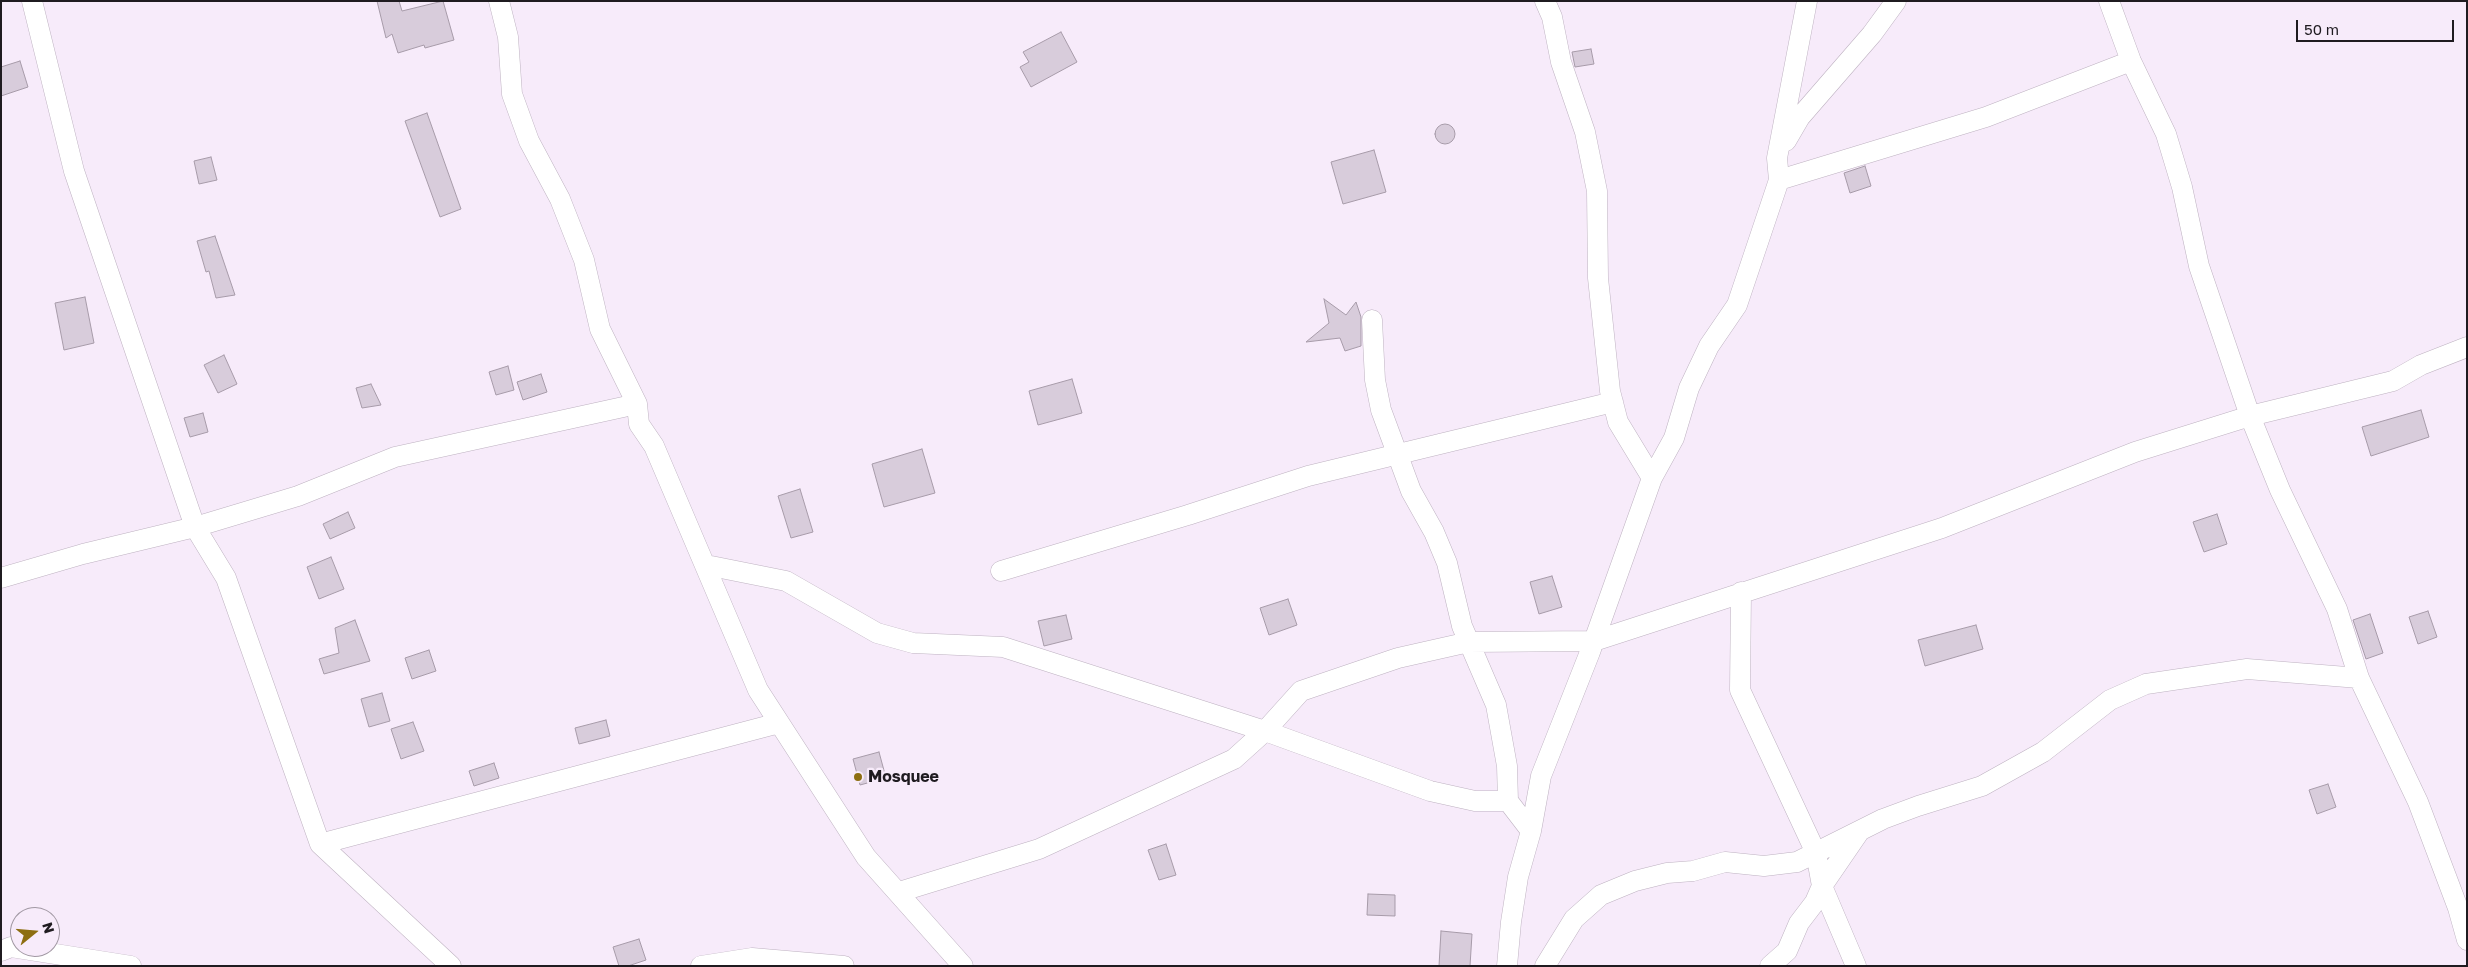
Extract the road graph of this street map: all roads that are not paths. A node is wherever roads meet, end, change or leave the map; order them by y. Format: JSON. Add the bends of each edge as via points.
{"nodes":[{"id":1,"x":32,"y":1,"type":"edge"},
{"id":2,"x":499,"y":1,"type":"edge"},
{"id":3,"x":1545,"y":1,"type":"edge"},
{"id":4,"x":1807,"y":1,"type":"edge"},
{"id":5,"x":1896,"y":1,"type":"edge"},
{"id":6,"x":2109,"y":1,"type":"edge"},
{"id":7,"x":2131,"y":61,"type":"junction"},
{"id":8,"x":1777,"y":158,"type":"junction"},
{"id":9,"x":1779,"y":180,"type":"junction"},
{"id":10,"x":1372,"y":320,"type":"dead end"},
{"id":11,"x":2467,"y":347,"type":"edge"},
{"id":12,"x":1613,"y":402,"type":"junction"},
{"id":13,"x":637,"y":404,"type":"junction"},
{"id":14,"x":2250,"y":416,"type":"junction"},
{"id":15,"x":1398,"y":453,"type":"junction"},
{"id":16,"x":1652,"y":478,"type":"junction"},
{"id":17,"x":195,"y":527,"type":"junction"},
{"id":18,"x":706,"y":565,"type":"junction"},
{"id":19,"x":1002,"y":571,"type":"dead end"},
{"id":20,"x":1,"y":578,"type":"edge"},
{"id":21,"x":1741,"y":592,"type":"junction"},
{"id":22,"x":1594,"y":641,"type":"junction"},
{"id":23,"x":1469,"y":642,"type":"junction"},
{"id":24,"x":2359,"y":678,"type":"junction"},
{"id":25,"x":779,"y":723,"type":"junction"},
{"id":26,"x":1265,"y":731,"type":"junction"},
{"id":27,"x":1508,"y":801,"type":"junction"},
{"id":28,"x":1531,"y":831,"type":"junction"},
{"id":29,"x":1860,"y":831,"type":"junction"},
{"id":30,"x":320,"y":844,"type":"junction"},
{"id":31,"x":1816,"y":852,"type":"junction"},
{"id":32,"x":1822,"y":886,"type":"junction"},
{"id":33,"x":899,"y":892,"type":"junction"},
{"id":34,"x":2467,"y":940,"type":"edge"},
{"id":35,"x":4,"y":947,"type":"edge"},
{"id":36,"x":131,"y":966,"type":"edge"},
{"id":37,"x":450,"y":966,"type":"edge"},
{"id":38,"x":701,"y":966,"type":"edge"},
{"id":39,"x":844,"y":966,"type":"edge"},
{"id":40,"x":963,"y":966,"type":"edge"},
{"id":41,"x":1508,"y":966,"type":"edge"},
{"id":42,"x":1545,"y":966,"type":"edge"},
{"id":43,"x":1770,"y":966,"type":"edge"},
{"id":44,"x":1856,"y":966,"type":"edge"}],
"edges":[{"from":1,"to":17,"type":"street","via":[[74,172]]},
{"from":2,"to":13,"type":"street","via":[[508,37],[512,94],[529,141],[560,199],[584,260],[600,329]]},
{"from":3,"to":12,"type":"street","via":[[1552,17],[1561,62],[1585,132],[1597,191],[1598,278]]},
{"from":4,"to":8,"type":"street"},
{"from":5,"to":8,"type":"street","via":[[1872,34],[1800,117]]},
{"from":6,"to":7,"type":"street"},
{"from":7,"to":9,"type":"street","via":[[1986,117]]},
{"from":7,"to":14,"type":"street","via":[[2166,134],[2182,187],[2199,266]]},
{"from":8,"to":9,"type":"street"},
{"from":9,"to":16,"type":"street","via":[[1737,305],[1709,346],[1690,388],[1674,438]]},
{"from":10,"to":15,"type":"street","via":[[1375,380],[1381,410]]},
{"from":11,"to":14,"type":"street","via":[[2421,365],[2393,381]]},
{"from":12,"to":15,"type":"street"},
{"from":12,"to":16,"type":"street","via":[[1618,422]]},
{"from":13,"to":17,"type":"street","via":[[395,457],[298,496]]},
{"from":13,"to":18,"type":"street","via":[[639,424],[654,446]]},
{"from":14,"to":21,"type":"street","via":[[2135,452],[1942,528]]},
{"from":14,"to":24,"type":"street","via":[[2280,490],[2337,609]]},
{"from":15,"to":19,"type":"street","via":[[1308,476]]},
{"from":15,"to":23,"type":"street","via":[[1411,491],[1447,563]]},
{"from":16,"to":22,"type":"street"},
{"from":17,"to":20,"type":"street"},
{"from":17,"to":30,"type":"street","via":[[226,578]]},
{"from":18,"to":25,"type":"street","via":[[758,690]]},
{"from":18,"to":26,"type":"street","via":[[786,581],[877,633],[913,643],[1002,647]]},
{"from":21,"to":22,"type":"street"},
{"from":21,"to":31,"type":"street","via":[[1740,690]]},
{"from":22,"to":23,"type":"street"},
{"from":22,"to":28,"type":"street","via":[[1541,776]]},
{"from":23,"to":26,"type":"street","via":[[1398,658],[1301,691]]},
{"from":23,"to":27,"type":"street","via":[[1496,705],[1507,766]]},
{"from":24,"to":29,"type":"street","via":[[2247,669],[2146,684],[2110,700],[2043,752],[1982,786],[1918,806]]},
{"from":24,"to":34,"type":"street","via":[[2418,802]]},
{"from":25,"to":30,"type":"street"},
{"from":25,"to":33,"type":"street","via":[[866,857]]},
{"from":26,"to":27,"type":"street","via":[[1430,791],[1475,801]]},
{"from":26,"to":33,"type":"street","via":[[1234,759],[1038,849]]},
{"from":27,"to":28,"type":"street"},
{"from":28,"to":41,"type":"street","via":[[1518,877]]},
{"from":29,"to":31,"type":"street"},
{"from":29,"to":32,"type":"street"},
{"from":30,"to":37,"type":"street"},
{"from":31,"to":32,"type":"street"},
{"from":31,"to":42,"type":"street","via":[[1797,862],[1764,866],[1725,862],[1692,871],[1667,873],[1635,881],[1601,895],[1574,919]]},
{"from":32,"to":43,"type":"street","via":[[1815,902],[1799,923],[1787,951]]},
{"from":32,"to":44,"type":"street"},
{"from":33,"to":40,"type":"street"},
{"from":35,"to":36,"type":"street"},
{"from":38,"to":39,"type":"street","via":[[752,958]]}]}
